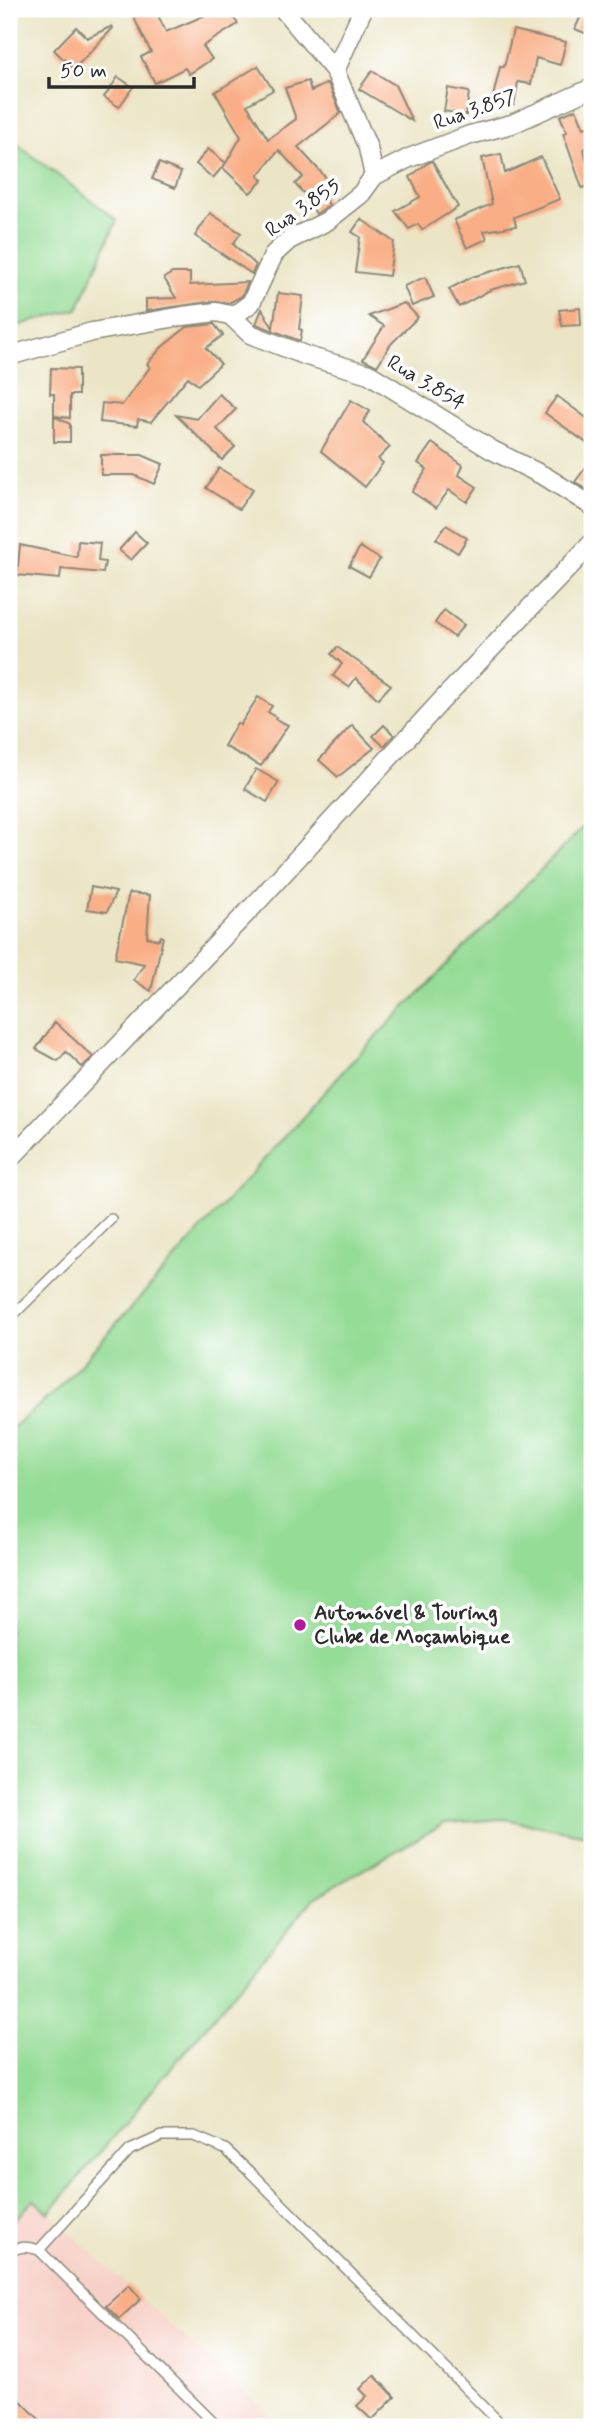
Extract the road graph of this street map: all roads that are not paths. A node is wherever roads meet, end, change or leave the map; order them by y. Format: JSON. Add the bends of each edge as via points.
{"nodes":[{"id":1,"x":284,"y":9,"type":"edge"},
{"id":2,"x":363,"y":9,"type":"edge"},
{"id":3,"x":335,"y":71,"type":"junction"},
{"id":4,"x":592,"y":88,"type":"edge"},
{"id":5,"x":374,"y":176,"type":"junction"},
{"id":6,"x":229,"y":315,"type":"junction"},
{"id":7,"x":9,"y":356,"type":"edge"},
{"id":8,"x":592,"y":506,"type":"edge"},
{"id":9,"x":592,"y":542,"type":"edge"},
{"id":10,"x":9,"y":1160,"type":"edge"},
{"id":11,"x":111,"y":1219,"type":"dead end"},
{"id":12,"x":9,"y":1319,"type":"edge"},
{"id":13,"x":38,"y":2250,"type":"junction"},
{"id":14,"x":9,"y":2252,"type":"edge"},
{"id":15,"x":218,"y":2427,"type":"edge"},
{"id":16,"x":504,"y":2427,"type":"edge"}],
"edges":[{"from":1,"to":3,"type":"street"},
{"from":2,"to":3,"type":"street"},
{"from":3,"to":5,"type":"street","via":[[368,148]]},
{"from":4,"to":5,"type":"street","name":"Rua 3.857","via":[[512,124],[409,158]]},
{"from":5,"to":6,"type":"street","name":"Rua 3.855","via":[[361,194],[327,221],[289,240],[274,254],[251,303]]},
{"from":6,"to":7,"type":"street","via":[[205,313],[92,332]]},
{"from":6,"to":8,"type":"street","name":"Rua 3.854","via":[[250,334],[369,374]]},
{"from":9,"to":10,"type":"street","via":[[261,898]]},
{"from":11,"to":12,"type":"lane"},
{"from":13,"to":14,"type":"lane","via":[[27,2246]]},
{"from":13,"to":15,"type":"lane"},
{"from":13,"to":16,"type":"lane","via":[[130,2150],[161,2136],[194,2136],[225,2149],[252,2174]]}]}
